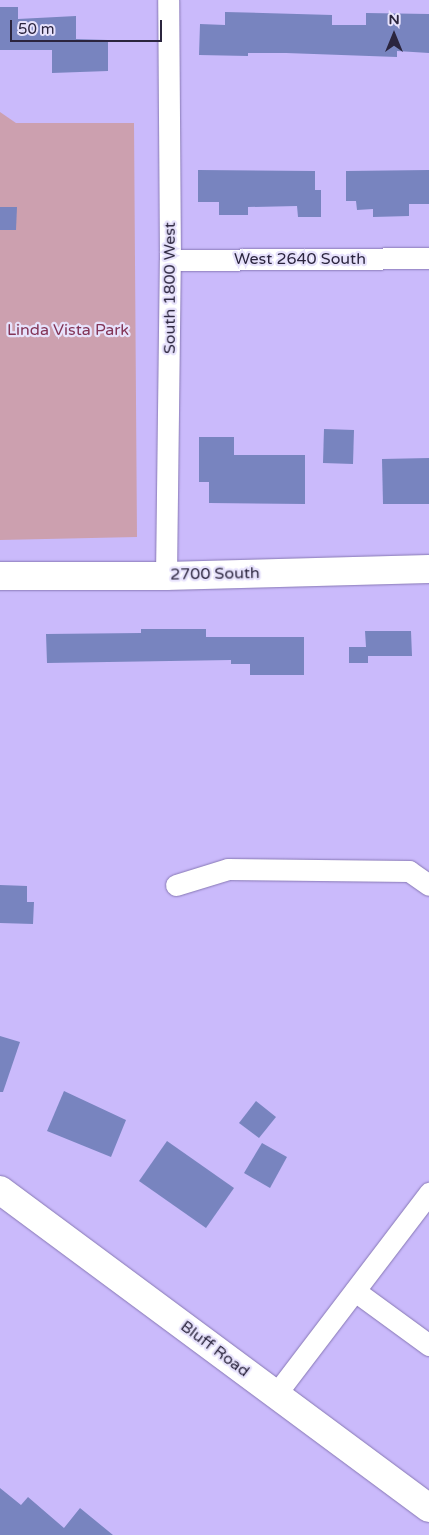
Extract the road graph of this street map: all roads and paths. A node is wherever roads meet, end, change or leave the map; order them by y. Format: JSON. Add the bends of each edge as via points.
{"nodes":[{"id":1,"x":168,"y":0,"type":"edge"},
{"id":2,"x":429,"y":258,"type":"edge"},
{"id":3,"x":170,"y":260,"type":"junction"},
{"id":4,"x":429,"y":569,"type":"edge"},
{"id":5,"x":0,"y":576,"type":"edge"},
{"id":6,"x":166,"y":576,"type":"junction"},
{"id":7,"x":176,"y":885,"type":"dead end"},
{"id":8,"x":429,"y":885,"type":"edge"},
{"id":9,"x":0,"y":1190,"type":"edge"},
{"id":10,"x":429,"y":1193,"type":"edge"},
{"id":11,"x":355,"y":1290,"type":"junction"},
{"id":12,"x":429,"y":1345,"type":"edge"},
{"id":13,"x":276,"y":1394,"type":"junction"},
{"id":14,"x":429,"y":1508,"type":"edge"}],
"edges":[{"from":1,"to":3,"type":"street","name":"South 1800 West"},
{"from":2,"to":3,"type":"street","name":"West 2640 South"},
{"from":3,"to":6,"type":"street","name":"South 1800 West"},
{"from":4,"to":6,"type":"main road","name":"2700 South"},
{"from":5,"to":6,"type":"main road","name":"2700 South"},
{"from":7,"to":8,"type":"street","via":[[228,869],[409,871]]},
{"from":9,"to":13,"type":"main road","name":"Bluff Road"},
{"from":10,"to":11,"type":"street"},
{"from":11,"to":12,"type":"street"},
{"from":11,"to":13,"type":"street"},
{"from":13,"to":14,"type":"main road","name":"Bluff Road"}]}
